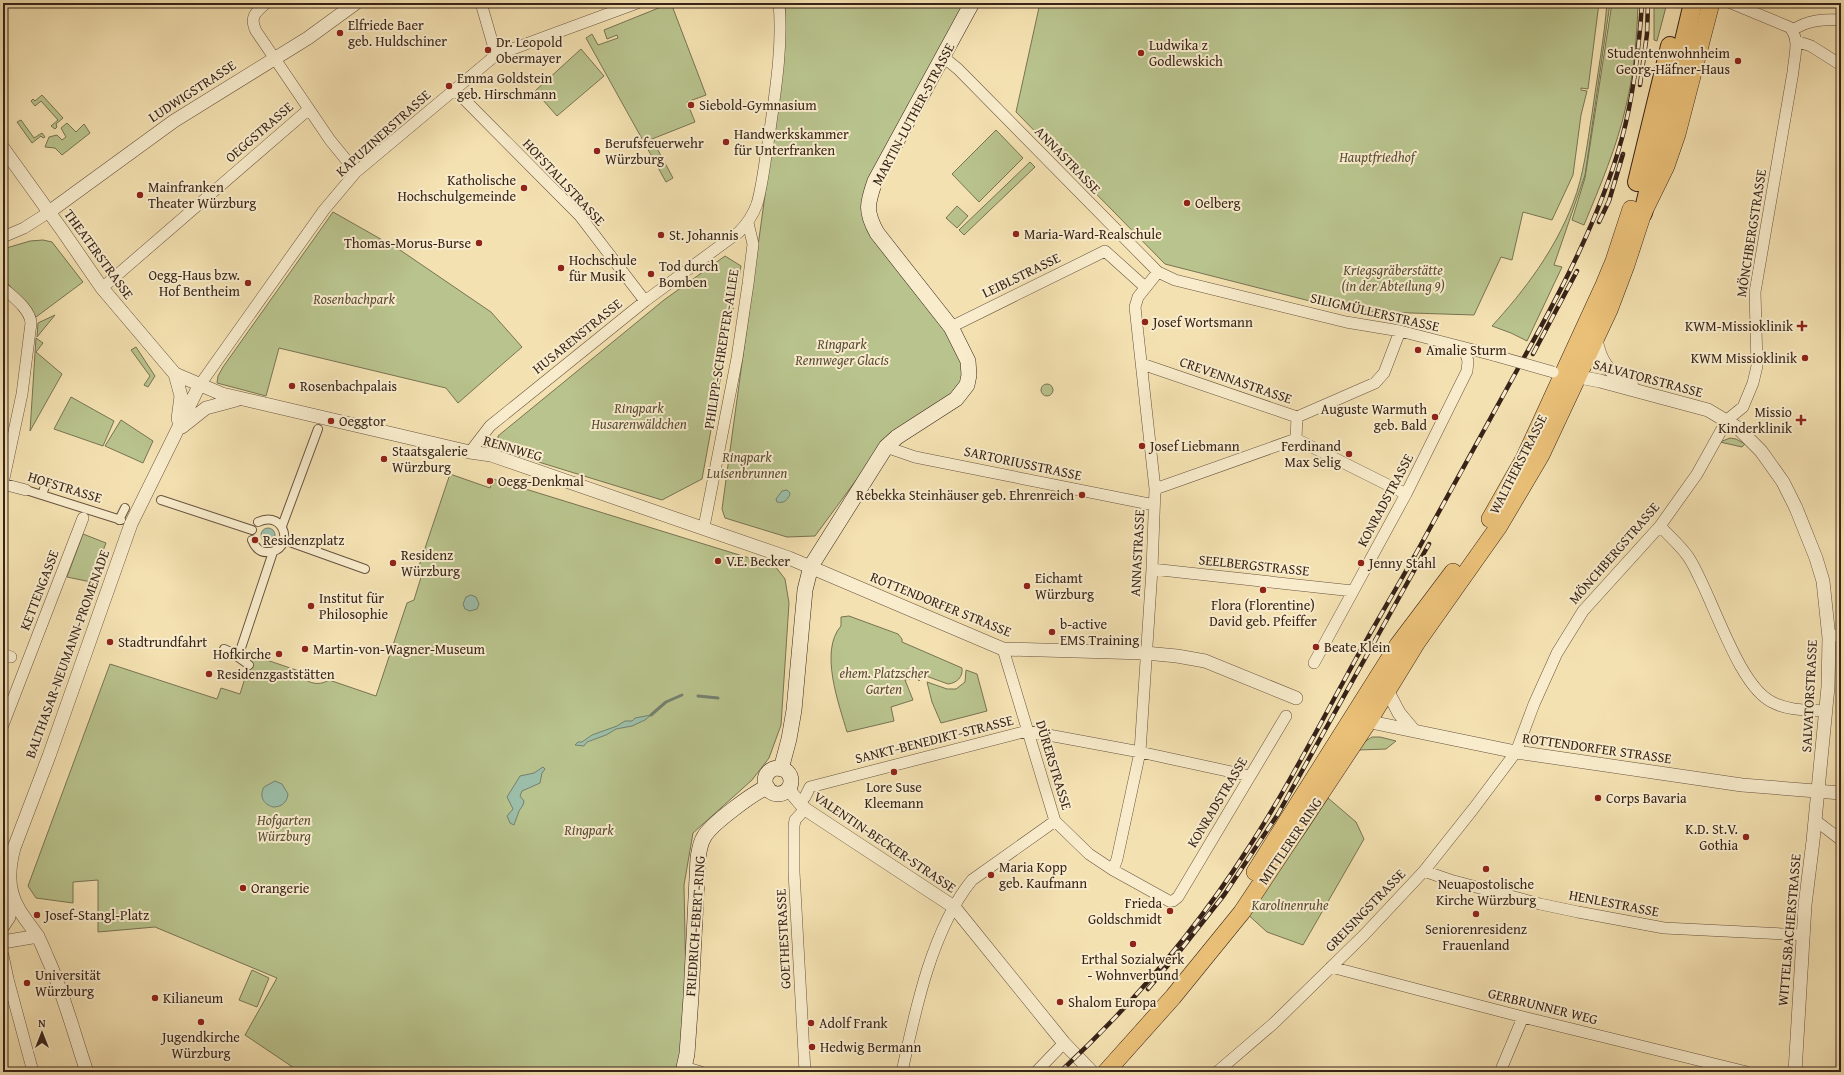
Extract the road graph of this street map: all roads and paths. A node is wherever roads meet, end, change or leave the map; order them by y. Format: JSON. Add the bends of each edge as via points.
{"nodes":[{"id":1,"x":266,"y":3,"type":"edge"},
{"id":2,"x":356,"y":3,"type":"edge"},
{"id":3,"x":481,"y":3,"type":"edge"},
{"id":4,"x":637,"y":3,"type":"edge"},
{"id":5,"x":780,"y":3,"type":"edge"},
{"id":6,"x":972,"y":3,"type":"edge"},
{"id":7,"x":1683,"y":3,"type":"edge"},
{"id":8,"x":1693,"y":3,"type":"edge"},
{"id":9,"x":1712,"y":3,"type":"edge"},
{"id":10,"x":1731,"y":3,"type":"edge"},
{"id":11,"x":1841,"y":20,"type":"edge"},
{"id":12,"x":1795,"y":36,"type":"junction"},
{"id":13,"x":496,"y":55,"type":"junction"},
{"id":14,"x":942,"y":56,"type":"junction"},
{"id":15,"x":274,"y":59,"type":"junction"},
{"id":16,"x":1841,"y":65,"type":"edge"},
{"id":17,"x":454,"y":90,"type":"junction"},
{"id":18,"x":309,"y":109,"type":"junction"},
{"id":19,"x":3,"y":148,"type":"edge"},
{"id":20,"x":356,"y":172,"type":"junction"},
{"id":21,"x":1637,"y":211,"type":"junction"},
{"id":22,"x":49,"y":212,"type":"junction"},
{"id":23,"x":748,"y":223,"type":"junction"},
{"id":24,"x":3,"y":237,"type":"edge"},
{"id":25,"x":1158,"y":272,"type":"junction"},
{"id":26,"x":1145,"y":287,"type":"junction"},
{"id":27,"x":3,"y":288,"type":"edge"},
{"id":28,"x":102,"y":288,"type":"junction"},
{"id":29,"x":645,"y":301,"type":"junction"},
{"id":30,"x":951,"y":327,"type":"junction"},
{"id":31,"x":1400,"y":331,"type":"junction"},
{"id":32,"x":1596,"y":339,"type":"junction"},
{"id":33,"x":1464,"y":348,"type":"junction"},
{"id":34,"x":1142,"y":364,"type":"junction"},
{"id":35,"x":175,"y":374,"type":"junction"},
{"id":36,"x":1565,"y":374,"type":"junction"},
{"id":37,"x":200,"y":386,"type":"junction"},
{"id":38,"x":1638,"y":390,"type":"junction"},
{"id":39,"x":240,"y":399,"type":"junction"},
{"id":40,"x":1296,"y":417,"type":"junction"},
{"id":41,"x":1726,"y":420,"type":"junction"},
{"id":42,"x":318,"y":429,"type":"dead end"},
{"id":43,"x":176,"y":432,"type":"junction"},
{"id":44,"x":1296,"y":439,"type":"junction"},
{"id":45,"x":886,"y":447,"type":"junction"},
{"id":46,"x":470,"y":452,"type":"junction"},
{"id":47,"x":3,"y":484,"type":"edge"},
{"id":48,"x":45,"y":486,"type":"dead end"},
{"id":49,"x":1155,"y":489,"type":"junction"},
{"id":50,"x":26,"y":490,"type":"joint"},
{"id":51,"x":1406,"y":494,"type":"junction"},
{"id":52,"x":42,"y":496,"type":"junction"},
{"id":53,"x":161,"y":500,"type":"dead end"},
{"id":54,"x":1154,"y":504,"type":"junction"},
{"id":55,"x":125,"y":508,"type":"dead end"},
{"id":56,"x":85,"y":514,"type":"junction"},
{"id":57,"x":258,"y":522,"type":"dead end"},
{"id":58,"x":282,"y":526,"type":"junction"},
{"id":59,"x":1660,"y":526,"type":"junction"},
{"id":60,"x":704,"y":527,"type":"junction"},
{"id":61,"x":252,"y":530,"type":"dead end"},
{"id":62,"x":252,"y":540,"type":"dead end"},
{"id":63,"x":284,"y":540,"type":"junction"},
{"id":64,"x":273,"y":552,"type":"junction"},
{"id":65,"x":811,"y":566,"type":"junction"},
{"id":66,"x":365,"y":569,"type":"dead end"},
{"id":67,"x":1152,"y":569,"type":"junction"},
{"id":68,"x":1353,"y":591,"type":"junction"},
{"id":69,"x":1835,"y":636,"type":"edge"},
{"id":70,"x":1003,"y":649,"type":"junction"},
{"id":71,"x":224,"y":650,"type":"dead end"},
{"id":72,"x":1145,"y":653,"type":"junction"},
{"id":73,"x":238,"y":657,"type":"junction"},
{"id":74,"x":1314,"y":663,"type":"dead end"},
{"id":75,"x":249,"y":665,"type":"dead end"},
{"id":76,"x":1387,"y":690,"type":"junction"},
{"id":77,"x":1296,"y":698,"type":"dead end"},
{"id":78,"x":1826,"y":712,"type":"junction"},
{"id":79,"x":1286,"y":716,"type":"dead end"},
{"id":80,"x":1352,"y":717,"type":"junction"},
{"id":81,"x":1368,"y":722,"type":"junction"},
{"id":82,"x":3,"y":725,"type":"edge"},
{"id":83,"x":1028,"y":731,"type":"junction"},
{"id":84,"x":1414,"y":731,"type":"junction"},
{"id":85,"x":1140,"y":752,"type":"junction"},
{"id":86,"x":1516,"y":752,"type":"junction"},
{"id":87,"x":781,"y":769,"type":"junction"},
{"id":88,"x":1250,"y":776,"type":"junction"},
{"id":89,"x":767,"y":787,"type":"junction"},
{"id":90,"x":788,"y":790,"type":"junction"},
{"id":91,"x":1818,"y":792,"type":"junction"},
{"id":92,"x":1841,"y":794,"type":"edge"},
{"id":93,"x":802,"y":806,"type":"junction"},
{"id":94,"x":1815,"y":820,"type":"junction"},
{"id":95,"x":1055,"y":821,"type":"junction"},
{"id":96,"x":1841,"y":840,"type":"edge"},
{"id":97,"x":1113,"y":870,"type":"junction"},
{"id":98,"x":1424,"y":871,"type":"junction"},
{"id":99,"x":7,"y":894,"type":"edge"},
{"id":100,"x":1173,"y":901,"type":"joint"},
{"id":101,"x":954,"y":907,"type":"junction"},
{"id":102,"x":26,"y":920,"type":"junction"},
{"id":103,"x":6,"y":922,"type":"edge"},
{"id":104,"x":1804,"y":935,"type":"junction"},
{"id":105,"x":38,"y":936,"type":"junction"},
{"id":106,"x":3,"y":942,"type":"edge"},
{"id":107,"x":3,"y":955,"type":"edge"},
{"id":108,"x":1331,"y":967,"type":"junction"},
{"id":109,"x":1524,"y":1017,"type":"junction"},
{"id":110,"x":1064,"y":1043,"type":"junction"},
{"id":111,"x":1108,"y":1065,"type":"edge"},
{"id":112,"x":684,"y":1070,"type":"edge"},
{"id":113,"x":1091,"y":1071,"type":"edge"},
{"id":114,"x":33,"y":1072,"type":"edge"},
{"id":115,"x":87,"y":1072,"type":"edge"},
{"id":116,"x":701,"y":1072,"type":"edge"},
{"id":117,"x":805,"y":1072,"type":"edge"},
{"id":118,"x":902,"y":1072,"type":"edge"},
{"id":119,"x":1036,"y":1072,"type":"edge"},
{"id":120,"x":1217,"y":1072,"type":"edge"},
{"id":121,"x":1500,"y":1072,"type":"edge"},
{"id":122,"x":1747,"y":1072,"type":"edge"},
{"id":123,"x":1795,"y":1072,"type":"edge"}],
"edges":[{"from":1,"to":15,"type":"street","via":[[252,18]]},
{"from":2,"to":15,"type":"street","name":"LUDWIGSTRASSE"},
{"from":3,"to":13,"type":"street"},
{"from":4,"to":13,"type":"street","name":"KAPUZINERSTRASSE"},
{"from":5,"to":23,"type":"street","via":[[781,23],[774,101],[757,204]]},
{"from":6,"to":14,"type":"main road","name":"MARTIN-LUTHER-STRASSE"},
{"from":7,"to":21,"type":"highway","via":[[1669,49]]},
{"from":8,"to":21,"type":"highway"},
{"from":9,"to":21,"type":"main road","via":[[1668,160],[1661,179]]},
{"from":10,"to":12,"type":"street","via":[[1783,24]]},
{"from":11,"to":12,"type":"street","via":[[1823,19],[1810,22]]},
{"from":12,"to":16,"type":"street"},
{"from":12,"to":41,"type":"street","name":"MÖNCHBERGSTRASSE","via":[[1793,72],[1755,292],[1757,366],[1743,407]]},
{"from":13,"to":17,"type":"street","name":"KAPUZINERSTRASSE"},
{"from":14,"to":25,"type":"street","name":"ANNASTRASSE","via":[[958,69]]},
{"from":14,"to":30,"type":"main road","name":"MARTIN-LUTHER-STRASSE","via":[[875,181],[868,212],[877,233]]},
{"from":15,"to":18,"type":"street"},
{"from":15,"to":22,"type":"street","name":"LUDWIGSTRASSE","via":[[174,121]]},
{"from":17,"to":20,"type":"street","name":"KAPUZINERSTRASSE"},
{"from":17,"to":29,"type":"street","name":"HOFSTALLSTRASSE","via":[[580,216]]},
{"from":18,"to":20,"type":"street"},
{"from":18,"to":28,"type":"street","name":"OEGGSTRASSE"},
{"from":19,"to":22,"type":"street","name":"THEATERSTRASSE"},
{"from":20,"to":37,"type":"street","name":"KAPUZINERSTRASSE","via":[[314,223]]},
{"from":21,"to":32,"type":"main road","name":"WALTHERSTRASSE","via":[[1626,265]]},
{"from":21,"to":36,"type":"main road","name":"WALTHERSTRASSE"},
{"from":22,"to":24,"type":"street","via":[[24,228]]},
{"from":22,"to":28,"type":"street","name":"THEATERSTRASSE"},
{"from":23,"to":29,"type":"street","name":"HUSARENSTRASSE"},
{"from":23,"to":60,"type":"street","name":"PHILIPP-SCHREPFER-ALLEE","via":[[753,244],[748,284],[737,358]]},
{"from":25,"to":26,"type":"street","name":"ANNASTRASSE"},
{"from":25,"to":31,"type":"street","name":"SILIGMÜLLERSTRASSE","via":[[1175,280],[1346,322]]},
{"from":26,"to":30,"type":"street","name":"LEIBLSTRASSE","via":[[1105,251]]},
{"from":26,"to":34,"type":"street","name":"ANNASTRASSE","via":[[1135,307]]},
{"from":27,"to":47,"type":"street","via":[[31,318],[22,394]]},
{"from":28,"to":35,"type":"street","name":"THEATERSTRASSE"},
{"from":29,"to":46,"type":"street","name":"HUSARENSTRASSE","via":[[490,426]]},
{"from":30,"to":45,"type":"main road","name":"MARTIN-LUTHER-STRASSE","via":[[968,361],[967,385],[956,399],[897,437]]},
{"from":31,"to":33,"type":"street","name":"SILIGMÜLLERSTRASSE"},
{"from":31,"to":40,"type":"street","via":[[1384,373],[1375,383]]},
{"from":32,"to":36,"type":"main road","name":"WALTHERSTRASSE"},
{"from":32,"to":38,"type":"street","via":[[1601,359],[1608,369]]},
{"from":33,"to":36,"type":"street","name":"SILIGMÜLLERSTRASSE","bridge":true},
{"from":33,"to":51,"type":"street","name":"KONRADSTRASSE","via":[[1468,361],[1467,371]]},
{"from":34,"to":40,"type":"street","name":"CREVENNASTRASSE"},
{"from":34,"to":49,"type":"street","name":"ANNASTRASSE"},
{"from":35,"to":37,"type":"street","name":"THEATERSTRASSE"},
{"from":35,"to":43,"type":"street","name":"THEATERSTRASSE","via":[[181,396]]},
{"from":36,"to":38,"type":"street","name":"SALVATORSTRASSE"},
{"from":36,"to":76,"type":"main road","name":"WALTHERSTRASSE","via":[[1541,455],[1520,494],[1417,642]]},
{"from":36,"to":80,"type":"main road","name":"WALTHERSTRASSE","via":[[1505,494],[1460,564],[1398,645]]},
{"from":37,"to":39,"type":"street","name":"RENNWEG"},
{"from":37,"to":43,"type":"street","name":"BALTHASAR-NEUMANN-PROMENADE"},
{"from":38,"to":41,"type":"street","name":"SALVATORSTRASSE","via":[[1708,410]]},
{"from":39,"to":43,"type":"street","name":"BALTHASAR-NEUMANN-PROMENADE","via":[[206,408]]},
{"from":39,"to":46,"type":"street","name":"RENNWEG"},
{"from":40,"to":44,"type":"street","name":"CREVENNASTRASSE"},
{"from":41,"to":59,"type":"street","name":"MÖNCHBERGSTRASSE","via":[[1697,474]]},
{"from":41,"to":69,"type":"street","name":"SALVATORSTRASSE","via":[[1761,451],[1783,482],[1816,558]]},
{"from":42,"to":58,"type":"street"},
{"from":43,"to":99,"type":"street","name":"BALTHASAR-NEUMANN-PROMENADE","via":[[131,524],[14,848]]},
{"from":44,"to":49,"type":"street"},
{"from":44,"to":51,"type":"street"},
{"from":45,"to":54,"type":"street","name":"SARTORIUSSTRASSE","via":[[914,457]]},
{"from":45,"to":65,"type":"main road","name":"MARTIN-LUTHER-STRASSE"},
{"from":46,"to":60,"type":"street","name":"RENNWEG","via":[[491,455]]},
{"from":47,"to":50,"type":"street","name":"HOFSTRASSE"},
{"from":48,"to":52,"type":"street"},
{"from":49,"to":54,"type":"street","name":"ANNASTRASSE"},
{"from":50,"to":52,"type":"street","name":"HOFSTRASSE"},
{"from":51,"to":68,"type":"street","name":"KONRADSTRASSE"},
{"from":52,"to":56,"type":"street","name":"HOFSTRASSE"},
{"from":53,"to":61,"type":"street"},
{"from":54,"to":67,"type":"street","name":"ANNASTRASSE"},
{"from":55,"to":56,"type":"street","name":"HOFSTRASSE","via":[[120,520]]},
{"from":56,"to":82,"type":"street","name":"KETTENGASSE"},
{"from":57,"to":58,"type":"street","via":[[270,519]]},
{"from":58,"to":63,"type":"street"},
{"from":59,"to":78,"type":"street","via":[[1688,557],[1743,672],[1757,692],[1780,706]]},
{"from":59,"to":86,"type":"street","name":"MÖNCHBERGSTRASSE","via":[[1583,612],[1557,653]]},
{"from":60,"to":65,"type":"street","name":"RENNWEG"},
{"from":62,"to":64,"type":"street","via":[[260,551]]},
{"from":63,"to":64,"type":"street"},
{"from":63,"to":66,"type":"street"},
{"from":64,"to":73,"type":"street","via":[[246,643]]},
{"from":65,"to":70,"type":"street","name":"ROTTENDORFER STRASSE"},
{"from":65,"to":87,"type":"main road","via":[[805,590],[794,710]]},
{"from":67,"to":68,"type":"street","name":"SEELBERGSTRASSE"},
{"from":67,"to":72,"type":"street","name":"ANNASTRASSE"},
{"from":68,"to":74,"type":"street","name":"KONRADSTRASSE"},
{"from":69,"to":78,"type":"street","name":"SALVATORSTRASSE"},
{"from":70,"to":72,"type":"street","name":"ROTTENDORFER STRASSE"},
{"from":70,"to":83,"type":"street","name":"DÜRERSTRASSE"},
{"from":71,"to":73,"type":"street"},
{"from":72,"to":77,"type":"street","name":"ROTTENDORFER STRASSE","via":[[1205,661]]},
{"from":72,"to":85,"type":"street","name":"ANNASTRASSE"},
{"from":73,"to":75,"type":"street"},
{"from":76,"to":81,"type":"main road","name":"WALTHERSTRASSE"},
{"from":76,"to":84,"type":"street","via":[[1396,709]]},
{"from":78,"to":91,"type":"street","name":"SALVATORSTRASSE"},
{"from":79,"to":88,"type":"street","name":"KONRADSTRASSE"},
{"from":80,"to":81,"type":"street","name":"ROTTENDORFER STRASSE"},
{"from":80,"to":111,"type":"main road","name":"MITTLERER RING","via":[[1234,905]]},
{"from":81,"to":84,"type":"street","name":"ROTTENDORFER STRASSE"},
{"from":81,"to":111,"type":"main road","name":"MITTLERER RING","via":[[1242,912],[1173,997]]},
{"from":83,"to":85,"type":"street","name":"SANKT-BENEDIKT-STRASSE"},
{"from":83,"to":93,"type":"street","name":"SANKT-BENEDIKT-STRASSE","via":[[810,787]]},
{"from":83,"to":95,"type":"street","name":"DÜRERSTRASSE"},
{"from":84,"to":86,"type":"street","name":"ROTTENDORFER STRASSE"},
{"from":85,"to":88,"type":"street","name":"SANKT-BENEDIKT-STRASSE"},
{"from":85,"to":97,"type":"street","name":"ANNASTRASSE"},
{"from":86,"to":91,"type":"street","name":"ROTTENDORFER STRASSE","via":[[1742,785]]},
{"from":86,"to":98,"type":"street","name":"GREISINGSTRASSE"},
{"from":87,"to":89,"type":"main road","via":[[769,773],[765,781]]},
{"from":87,"to":90,"type":"main road","via":[[790,778]]},
{"from":88,"to":100,"type":"street","name":"KONRADSTRASSE","via":[[1178,897]]},
{"from":89,"to":90,"type":"main road","via":[[776,794]]},
{"from":89,"to":112,"type":"main road","name":"FRIEDRICH-EBERT-RING","via":[[717,823],[703,838],[698,858],[691,997]]},
{"from":90,"to":93,"type":"street","name":"VALENTIN-BECKER-STRASSE"},
{"from":91,"to":92,"type":"street","name":"ROTTENDORFER STRASSE"},
{"from":91,"to":94,"type":"street","name":"WITTELSBACHERSTRASSE"},
{"from":93,"to":101,"type":"street","name":"VALENTIN-BECKER-STRASSE"},
{"from":93,"to":117,"type":"street","name":"GOETHESTRASSE","via":[[794,826]]},
{"from":94,"to":96,"type":"street"},
{"from":94,"to":104,"type":"street","name":"WITTELSBACHERSTRASSE"},
{"from":95,"to":97,"type":"street","name":"DÜRERSTRASSE","via":[[1090,854]]},
{"from":95,"to":101,"type":"street","via":[[972,880]]},
{"from":97,"to":100,"type":"street","name":"DÜRERSTRASSE"},
{"from":98,"to":104,"type":"street","name":"HENLESTRASSE","via":[[1540,904],[1664,928]]},
{"from":98,"to":108,"type":"street","name":"GREISINGSTRASSE"},
{"from":99,"to":102,"type":"street"},
{"from":99,"to":103,"type":"street"},
{"from":101,"to":110,"type":"street","name":"VALENTIN-BECKER-STRASSE"},
{"from":101,"to":118,"type":"street","via":[[931,961],[919,999]]},
{"from":102,"to":103,"type":"street","via":[[19,916]]},
{"from":102,"to":105,"type":"street"},
{"from":104,"to":123,"type":"street","name":"WITTELSBACHERSTRASSE"},
{"from":105,"to":106,"type":"street"},
{"from":105,"to":115,"type":"street","via":[[60,987]]},
{"from":107,"to":114,"type":"street"},
{"from":108,"to":109,"type":"street","name":"GERBRUNNER WEG"},
{"from":108,"to":120,"type":"street","name":"GREISINGSTRASSE","via":[[1274,1024]]},
{"from":109,"to":121,"type":"street"},
{"from":109,"to":122,"type":"street","name":"GERBRUNNER WEG"},
{"from":110,"to":113,"type":"street","name":"VALENTIN-BECKER-STRASSE"},
{"from":110,"to":119,"type":"street"},
{"from":111,"to":113,"type":"main road"},
{"from":112,"to":116,"type":"street"}]}
